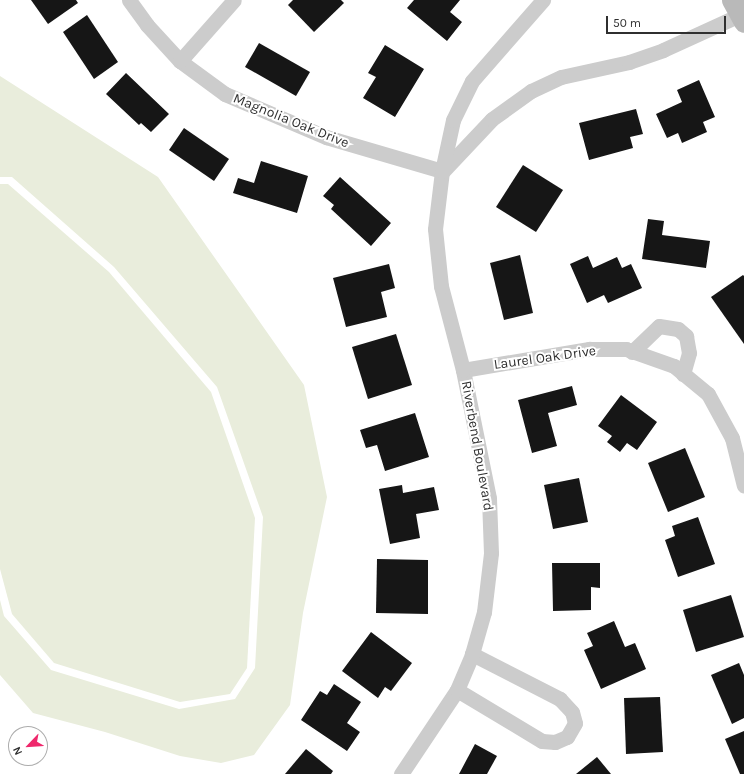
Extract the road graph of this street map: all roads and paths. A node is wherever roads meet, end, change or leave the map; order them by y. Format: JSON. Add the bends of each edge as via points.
{"nodes":[{"id":1,"x":129,"y":0,"type":"edge"},
{"id":2,"x":234,"y":0,"type":"edge"},
{"id":3,"x":543,"y":0,"type":"edge"},
{"id":4,"x":740,"y":12,"type":"edge"},
{"id":5,"x":180,"y":61,"type":"junction"},
{"id":6,"x":442,"y":172,"type":"junction"},
{"id":7,"x":632,"y":352,"type":"junction"},
{"id":8,"x":463,"y":370,"type":"junction"},
{"id":9,"x":683,"y":374,"type":"junction"},
{"id":10,"x":744,"y":486,"type":"edge"},
{"id":11,"x":472,"y":654,"type":"junction"},
{"id":12,"x":457,"y":690,"type":"junction"},
{"id":13,"x":401,"y":774,"type":"edge"}],
"edges":[{"from":1,"to":5,"type":"street","name":"Magnolia Oak Drive","via":[[147,25]]},
{"from":2,"to":5,"type":"street"},
{"from":3,"to":6,"type":"street","name":"Riverbend Boulevard","via":[[472,81],[453,120]]},
{"from":4,"to":6,"type":"street","via":[[664,50],[629,62],[561,77],[531,91],[492,119]]},
{"from":5,"to":6,"type":"street","name":"Magnolia Oak Drive","via":[[225,94],[267,114],[326,137]]},
{"from":6,"to":8,"type":"street","name":"Riverbend Boulevard","via":[[435,228],[439,272]]},
{"from":7,"to":8,"type":"street","name":"Laurel Oak Drive","via":[[626,349],[589,349]]},
{"from":7,"to":9,"type":"street","name":"Laurel Oak Drive","via":[[674,366]]},
{"from":7,"to":9,"type":"street","via":[[659,326],[678,328],[686,336],[689,353]]},
{"from":8,"to":11,"type":"street","name":"Riverbend Boulevard","via":[[488,498],[491,553],[484,612]]},
{"from":9,"to":10,"type":"street","name":"Laurel Oak Drive","via":[[708,394],[732,438]]},
{"from":11,"to":12,"type":"street","name":"Riverbend Boulevard"},
{"from":11,"to":12,"type":"street","via":[[560,699],[572,712],[575,723],[567,737],[556,742],[542,740]]},
{"from":12,"to":13,"type":"street","name":"Riverbend Boulevard"}]}
